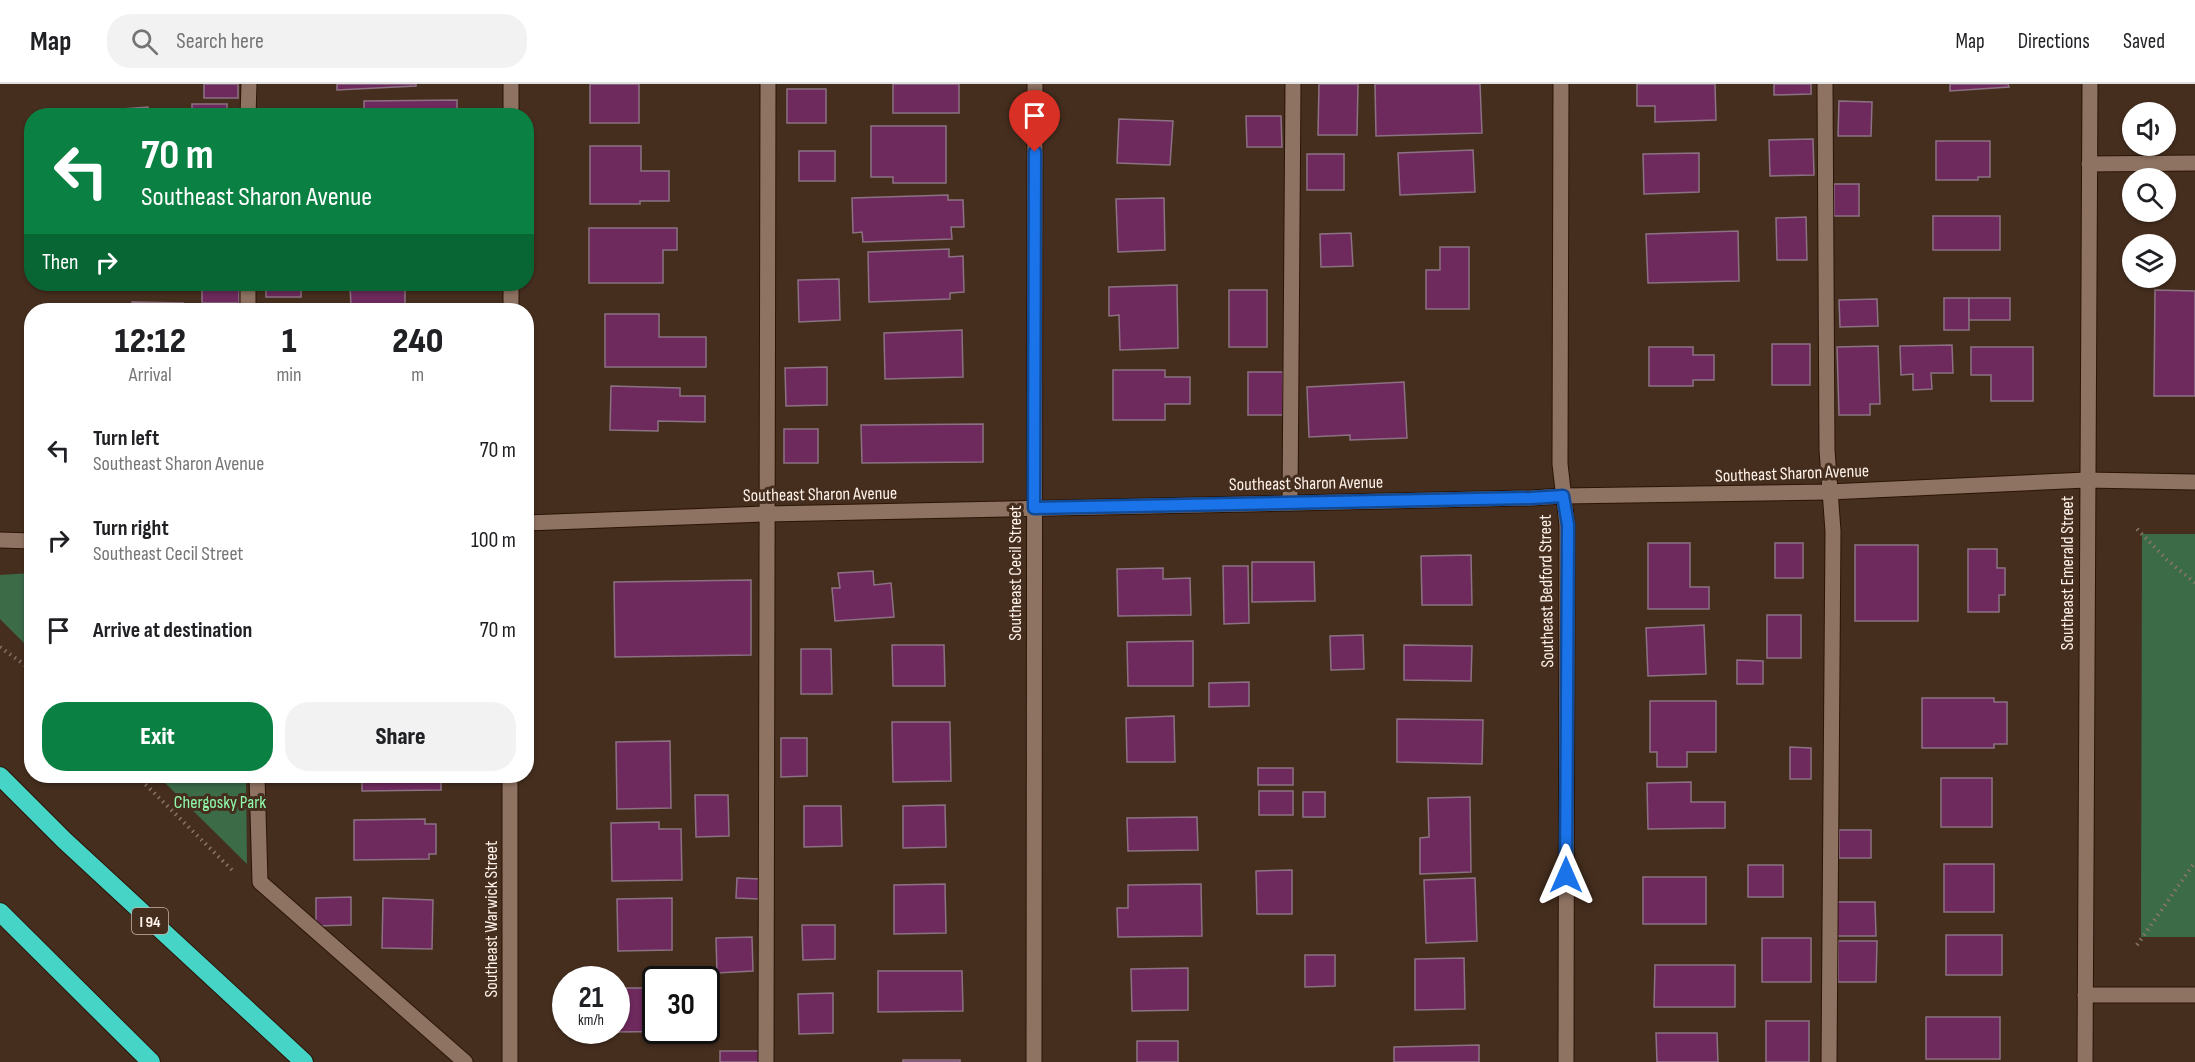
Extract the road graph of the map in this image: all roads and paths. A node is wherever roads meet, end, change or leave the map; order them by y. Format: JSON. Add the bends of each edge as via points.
{"nodes":[{"id":1,"x":249,"y":84,"type":"edge"},
{"id":2,"x":511,"y":84,"type":"edge"},
{"id":3,"x":768,"y":84,"type":"edge"},
{"id":4,"x":1035,"y":84,"type":"edge"},
{"id":5,"x":1293,"y":84,"type":"edge"},
{"id":6,"x":1561,"y":84,"type":"edge"},
{"id":7,"x":1825,"y":84,"type":"edge"},
{"id":8,"x":2090,"y":84,"type":"edge"},
{"id":9,"x":249,"y":108,"type":"edge"},
{"id":10,"x":511,"y":108,"type":"edge"},
{"id":11,"x":2195,"y":163,"type":"edge"},
{"id":12,"x":2089,"y":164,"type":"junction"},
{"id":13,"x":2086,"y":480,"type":"junction"},
{"id":14,"x":2195,"y":482,"type":"edge"},
{"id":15,"x":1829,"y":492,"type":"junction"},
{"id":16,"x":1563,"y":496,"type":"junction"},
{"id":17,"x":1290,"y":503,"type":"junction"},
{"id":18,"x":1034,"y":508,"type":"junction"},
{"id":19,"x":767,"y":514,"type":"junction"},
{"id":20,"x":534,"y":523,"type":"edge"},
{"id":21,"x":2137,"y":529,"type":"dead end"},
{"id":22,"x":0,"y":540,"type":"edge"},
{"id":23,"x":24,"y":541,"type":"edge"},
{"id":24,"x":2195,"y":583,"type":"edge"},
{"id":25,"x":0,"y":647,"type":"edge"},
{"id":26,"x":24,"y":664,"type":"edge"},
{"id":27,"x":0,"y":776,"type":"edge"},
{"id":28,"x":144,"y":783,"type":"edge"},
{"id":29,"x":258,"y":783,"type":"edge"},
{"id":30,"x":510,"y":783,"type":"edge"},
{"id":31,"x":2195,"y":862,"type":"edge"},
{"id":32,"x":260,"y":882,"type":"junction"},
{"id":33,"x":0,"y":912,"type":"edge"},
{"id":34,"x":2137,"y":945,"type":"dead end"},
{"id":35,"x":2085,"y":995,"type":"junction"},
{"id":36,"x":2195,"y":995,"type":"edge"},
{"id":37,"x":151,"y":1062,"type":"edge"},
{"id":38,"x":304,"y":1062,"type":"edge"},
{"id":39,"x":465,"y":1062,"type":"edge"},
{"id":40,"x":510,"y":1062,"type":"edge"},
{"id":41,"x":766,"y":1062,"type":"edge"},
{"id":42,"x":1034,"y":1062,"type":"edge"},
{"id":43,"x":1566,"y":1062,"type":"edge"},
{"id":44,"x":1828,"y":1062,"type":"edge"},
{"id":45,"x":2085,"y":1062,"type":"edge"}],
"edges":[{"from":1,"to":9,"type":"street"},
{"from":2,"to":10,"type":"street"},
{"from":3,"to":19,"type":"street"},
{"from":4,"to":18,"type":"street","name":"Southeast Cecil Street"},
{"from":5,"to":17,"type":"street"},
{"from":6,"to":16,"type":"street","name":"Southeast Bedford Street"},
{"from":7,"to":15,"type":"street"},
{"from":8,"to":12,"type":"street","name":"Southeast Emerald Street"},
{"from":11,"to":12,"type":"street"},
{"from":12,"to":13,"type":"street","name":"Southeast Emerald Street"},
{"from":13,"to":14,"type":"street","name":"Southeast Sharon Avenue"},
{"from":13,"to":15,"type":"street","name":"Southeast Sharon Avenue"},
{"from":13,"to":35,"type":"street","name":"Southeast Emerald Street"},
{"from":15,"to":16,"type":"street","name":"Southeast Sharon Avenue"},
{"from":15,"to":44,"type":"street","via":[[1833,543]]},
{"from":16,"to":17,"type":"street","name":"Southeast Sharon Avenue"},
{"from":16,"to":43,"type":"street","name":"Southeast Bedford Street","via":[[1568,525]]},
{"from":17,"to":18,"type":"street","name":"Southeast Sharon Avenue"},
{"from":18,"to":19,"type":"street","name":"Southeast Sharon Avenue"},
{"from":18,"to":42,"type":"street","name":"Southeast Cecil Street"},
{"from":19,"to":20,"type":"street","name":"Southeast Sharon Avenue"},
{"from":19,"to":41,"type":"street"},
{"from":21,"to":24,"type":"path"},
{"from":22,"to":23,"type":"street"},
{"from":25,"to":26,"type":"path"},
{"from":27,"to":38,"type":"highway","number":"I 94"},
{"from":28,"to":32,"type":"path","via":[[232,872]]},
{"from":29,"to":32,"type":"street"},
{"from":30,"to":40,"type":"street","name":"Southeast Warwick Street"},
{"from":31,"to":34,"type":"path"},
{"from":32,"to":39,"type":"street"},
{"from":33,"to":37,"type":"highway"},
{"from":35,"to":36,"type":"street"},
{"from":35,"to":45,"type":"street","name":"Southeast Emerald Street"}]}
